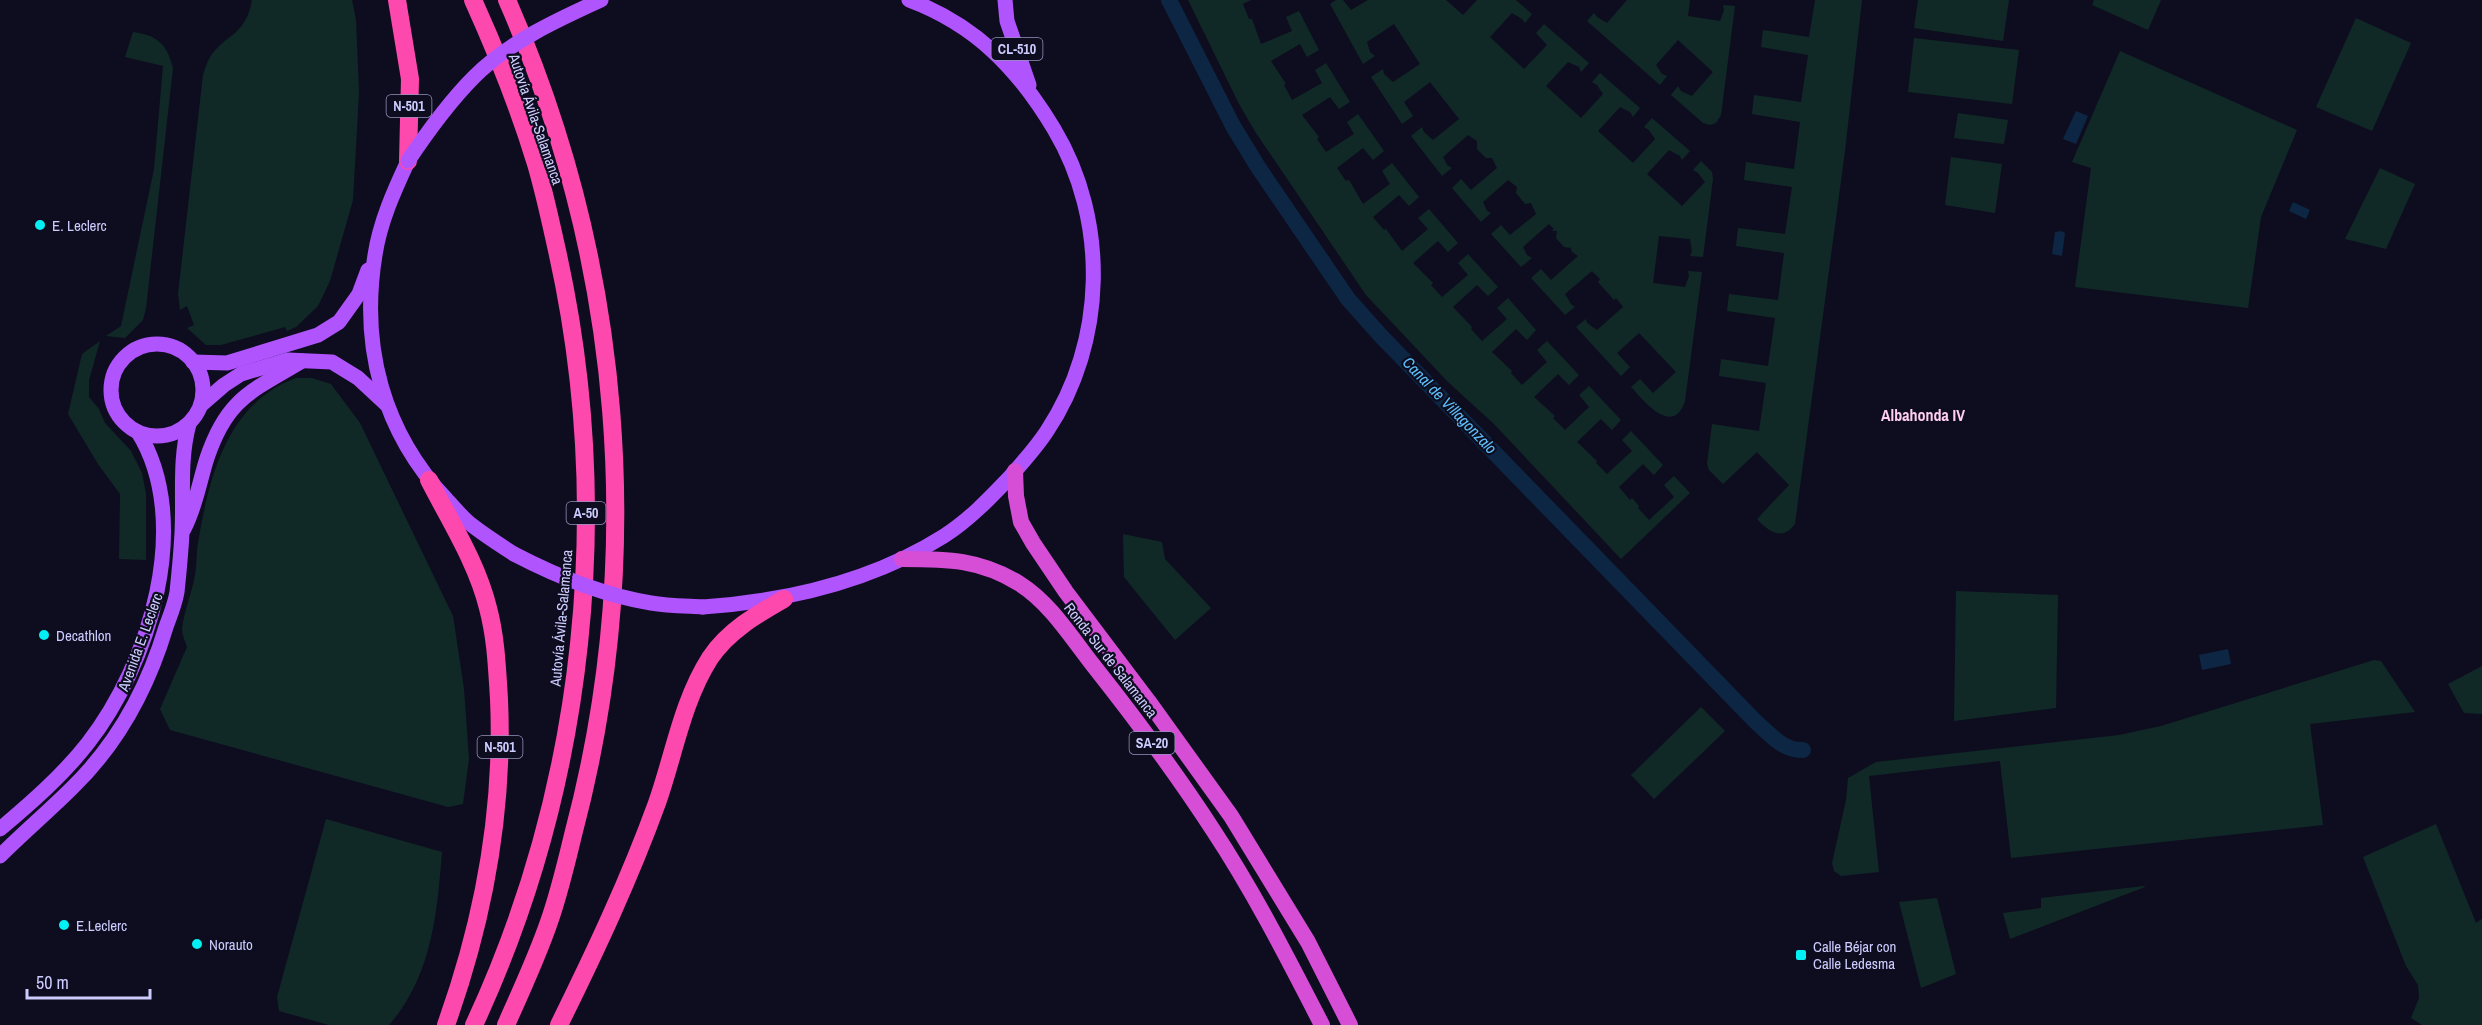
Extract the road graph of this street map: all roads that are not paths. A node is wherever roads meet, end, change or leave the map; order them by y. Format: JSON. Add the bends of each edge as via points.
{"nodes":[{"id":1,"x":397,"y":0,"type":"edge"},
{"id":2,"x":473,"y":0,"type":"edge"},
{"id":3,"x":507,"y":0,"type":"edge"},
{"id":4,"x":601,"y":0,"type":"edge"},
{"id":5,"x":909,"y":0,"type":"edge"},
{"id":6,"x":1005,"y":0,"type":"edge"},
{"id":7,"x":1033,"y":96,"type":"junction"},
{"id":8,"x":408,"y":161,"type":"junction"},
{"id":9,"x":375,"y":254,"type":"junction"},
{"id":10,"x":302,"y":361,"type":"junction"},
{"id":11,"x":193,"y":362,"type":"junction"},
{"id":12,"x":201,"y":405,"type":"junction"},
{"id":13,"x":387,"y":405,"type":"junction"},
{"id":14,"x":189,"y":424,"type":"junction"},
{"id":15,"x":138,"y":432,"type":"junction"},
{"id":16,"x":1015,"y":471,"type":"junction"},
{"id":17,"x":429,"y":480,"type":"junction"},
{"id":18,"x":183,"y":531,"type":"junction"},
{"id":19,"x":902,"y":560,"type":"junction"},
{"id":20,"x":784,"y":599,"type":"junction"},
{"id":21,"x":0,"y":829,"type":"edge"},
{"id":22,"x":0,"y":856,"type":"edge"},
{"id":23,"x":602,"y":939,"type":"junction"},
{"id":24,"x":446,"y":1025,"type":"edge"},
{"id":25,"x":474,"y":1025,"type":"edge"},
{"id":26,"x":506,"y":1025,"type":"edge"},
{"id":27,"x":552,"y":1025,"type":"edge"},
{"id":28,"x":560,"y":1025,"type":"edge"},
{"id":29,"x":1322,"y":1025,"type":"edge"},
{"id":30,"x":1350,"y":1025,"type":"edge"}],
"edges":[{"from":1,"to":8,"type":"highway","number":"N-501","via":[[410,79]]},
{"from":2,"to":25,"type":"highway","name":"Autovía Ávila-Salamanca","number":"A-50","via":[[537,165],[569,303],[579,369],[586,469],[586,571],[564,747],[538,856]]},
{"from":3,"to":26,"type":"highway","name":"Autovía Ávila-Salamanca","number":"A-50","via":[[542,90],[580,213],[607,362],[615,461],[610,646],[594,743],[549,922]]},
{"from":4,"to":8,"type":"main road","bridge":true,"via":[[550,23],[476,75],[439,116]]},
{"from":5,"to":7,"type":"main road","via":[[931,8],[999,55]]},
{"from":6,"to":7,"type":"main road","number":"CL-510","via":[[1007,21]]},
{"from":7,"to":16,"type":"main road","via":[[1068,153],[1083,194],[1091,230],[1094,281],[1089,327],[1067,394],[1047,432]]},
{"from":8,"to":9,"type":"main road","via":[[390,199]]},
{"from":9,"to":11,"type":"main road","via":[[359,294],[339,322],[318,335],[227,363]]},
{"from":9,"to":13,"type":"main road","via":[[369,310],[374,356]]},
{"from":10,"to":12,"type":"main road","via":[[288,360],[241,374]]},
{"from":10,"to":13,"type":"main road","via":[[332,362],[358,378]]},
{"from":10,"to":18,"type":"main road","name":"Avenida E. Leclerc","via":[[261,383],[230,411],[213,442],[194,510]]},
{"from":11,"to":12,"type":"main road","via":[[201,375]]},
{"from":11,"to":15,"type":"main road","via":[[167,345],[135,350],[122,361],[111,392],[124,423]]},
{"from":12,"to":14,"type":"main road"},
{"from":13,"to":17,"type":"main road","via":[[405,445]]},
{"from":14,"to":15,"type":"main road","via":[[165,436]]},
{"from":14,"to":18,"type":"main road","name":"Avenida E. Leclerc","via":[[181,472]]},
{"from":15,"to":21,"type":"main road","name":"Avenida E. Leclerc","via":[[156,469],[164,510],[162,559],[143,640],[116,702],[88,743]]},
{"from":16,"to":19,"type":"main road","via":[[983,506],[945,536]]},
{"from":16,"to":30,"type":"highway","name":"Ronda Sur de Salamanca","number":"SA-20","via":[[1022,522],[1033,543],[1231,816],[1308,942]]},
{"from":17,"to":20,"type":"main road","bridge":true,"via":[[471,525],[514,554],[590,589],[652,604],[703,607]]},
{"from":17,"to":24,"type":"highway","number":"N-501","via":[[475,568],[488,608],[497,658],[500,722],[494,841],[480,916]]},
{"from":18,"to":22,"type":"main road","name":"Avenida E. Leclerc","via":[[176,594],[162,643],[136,704],[75,786]]},
{"from":19,"to":20,"type":"main road"},
{"from":19,"to":29,"type":"highway","name":"Ronda Sur de Salamanca","number":"SA-20","via":[[954,560],[993,570],[1022,585],[1047,606],[1133,715],[1214,832]]},
{"from":20,"to":23,"type":"highway","via":[[739,626],[711,656],[693,687],[658,800]]},
{"from":23,"to":27,"type":"highway"},
{"from":23,"to":28,"type":"highway"}]}
